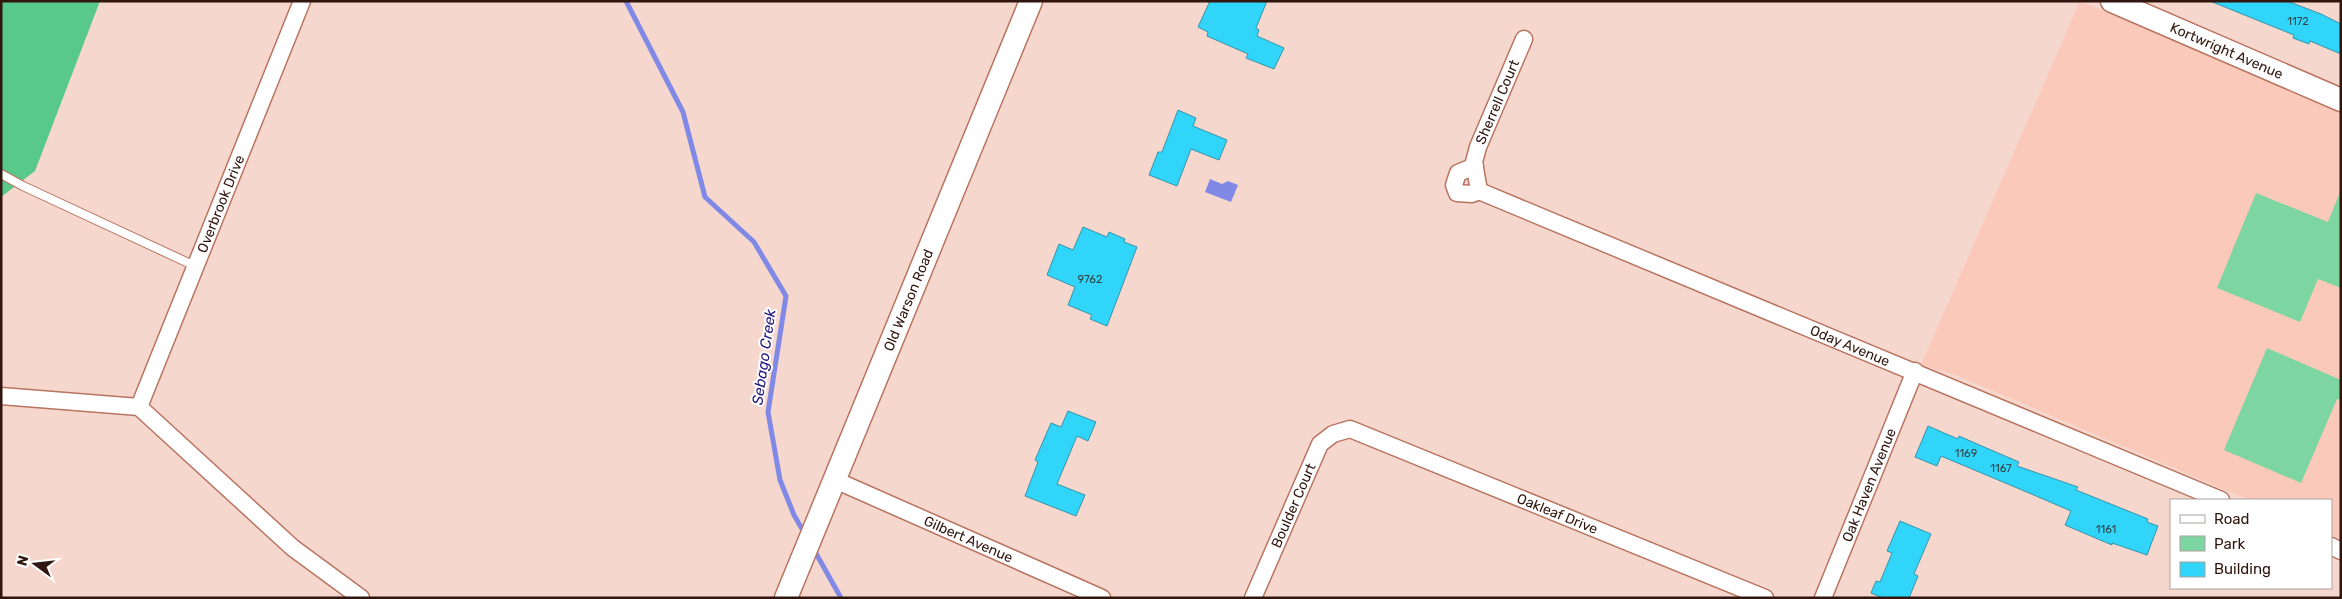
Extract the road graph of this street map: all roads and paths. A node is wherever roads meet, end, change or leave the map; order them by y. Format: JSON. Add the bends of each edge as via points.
{"nodes":[{"id":1,"x":302,"y":1,"type":"edge"},
{"id":2,"x":1031,"y":1,"type":"edge"},
{"id":3,"x":2112,"y":1,"type":"edge"},
{"id":4,"x":1524,"y":39,"type":"dead end"},
{"id":5,"x":2341,"y":100,"type":"edge"},
{"id":6,"x":1475,"y":166,"type":"junction"},
{"id":7,"x":1,"y":174,"type":"edge"},
{"id":8,"x":1479,"y":191,"type":"junction"},
{"id":9,"x":194,"y":266,"type":"junction"},
{"id":10,"x":1916,"y":371,"type":"junction"},
{"id":11,"x":1,"y":396,"type":"edge"},
{"id":12,"x":139,"y":407,"type":"junction"},
{"id":13,"x":1350,"y":429,"type":"joint"},
{"id":14,"x":835,"y":480,"type":"junction"},
{"id":15,"x":2219,"y":499,"type":"edge"},
{"id":16,"x":786,"y":597,"type":"edge"},
{"id":17,"x":361,"y":598,"type":"edge"},
{"id":18,"x":1102,"y":598,"type":"edge"},
{"id":19,"x":1253,"y":598,"type":"edge"},
{"id":20,"x":1765,"y":598,"type":"edge"},
{"id":21,"x":1823,"y":598,"type":"edge"}],
"edges":[{"from":1,"to":9,"type":"street","name":"Overbrook Drive"},
{"from":2,"to":14,"type":"street","name":"Old Warson Road"},
{"from":3,"to":5,"type":"street","name":"Kortwright Avenue"},
{"from":4,"to":6,"type":"street","name":"Sherrell Court","via":[[1478,147]]},
{"from":6,"to":8,"type":"street","name":"Sherrell Court"},
{"from":6,"to":8,"type":"street","via":[[1458,173],[1454,186],[1457,193]]},
{"from":7,"to":9,"type":"lane"},
{"from":8,"to":10,"type":"street","name":"Oday Avenue"},
{"from":9,"to":12,"type":"street","name":"Overbrook Drive"},
{"from":10,"to":15,"type":"street","name":"Oday Avenue"},
{"from":10,"to":21,"type":"street","name":"Oak Haven Avenue"},
{"from":11,"to":12,"type":"street"},
{"from":12,"to":17,"type":"street","via":[[293,548]]},
{"from":13,"to":19,"type":"street","name":"Boulder Court","via":[[1333,434],[1320,444]]},
{"from":13,"to":20,"type":"street","name":"Oakleaf Drive"},
{"from":14,"to":16,"type":"street","name":"Old Warson Road"},
{"from":14,"to":18,"type":"street","name":"Gilbert Avenue"}]}
